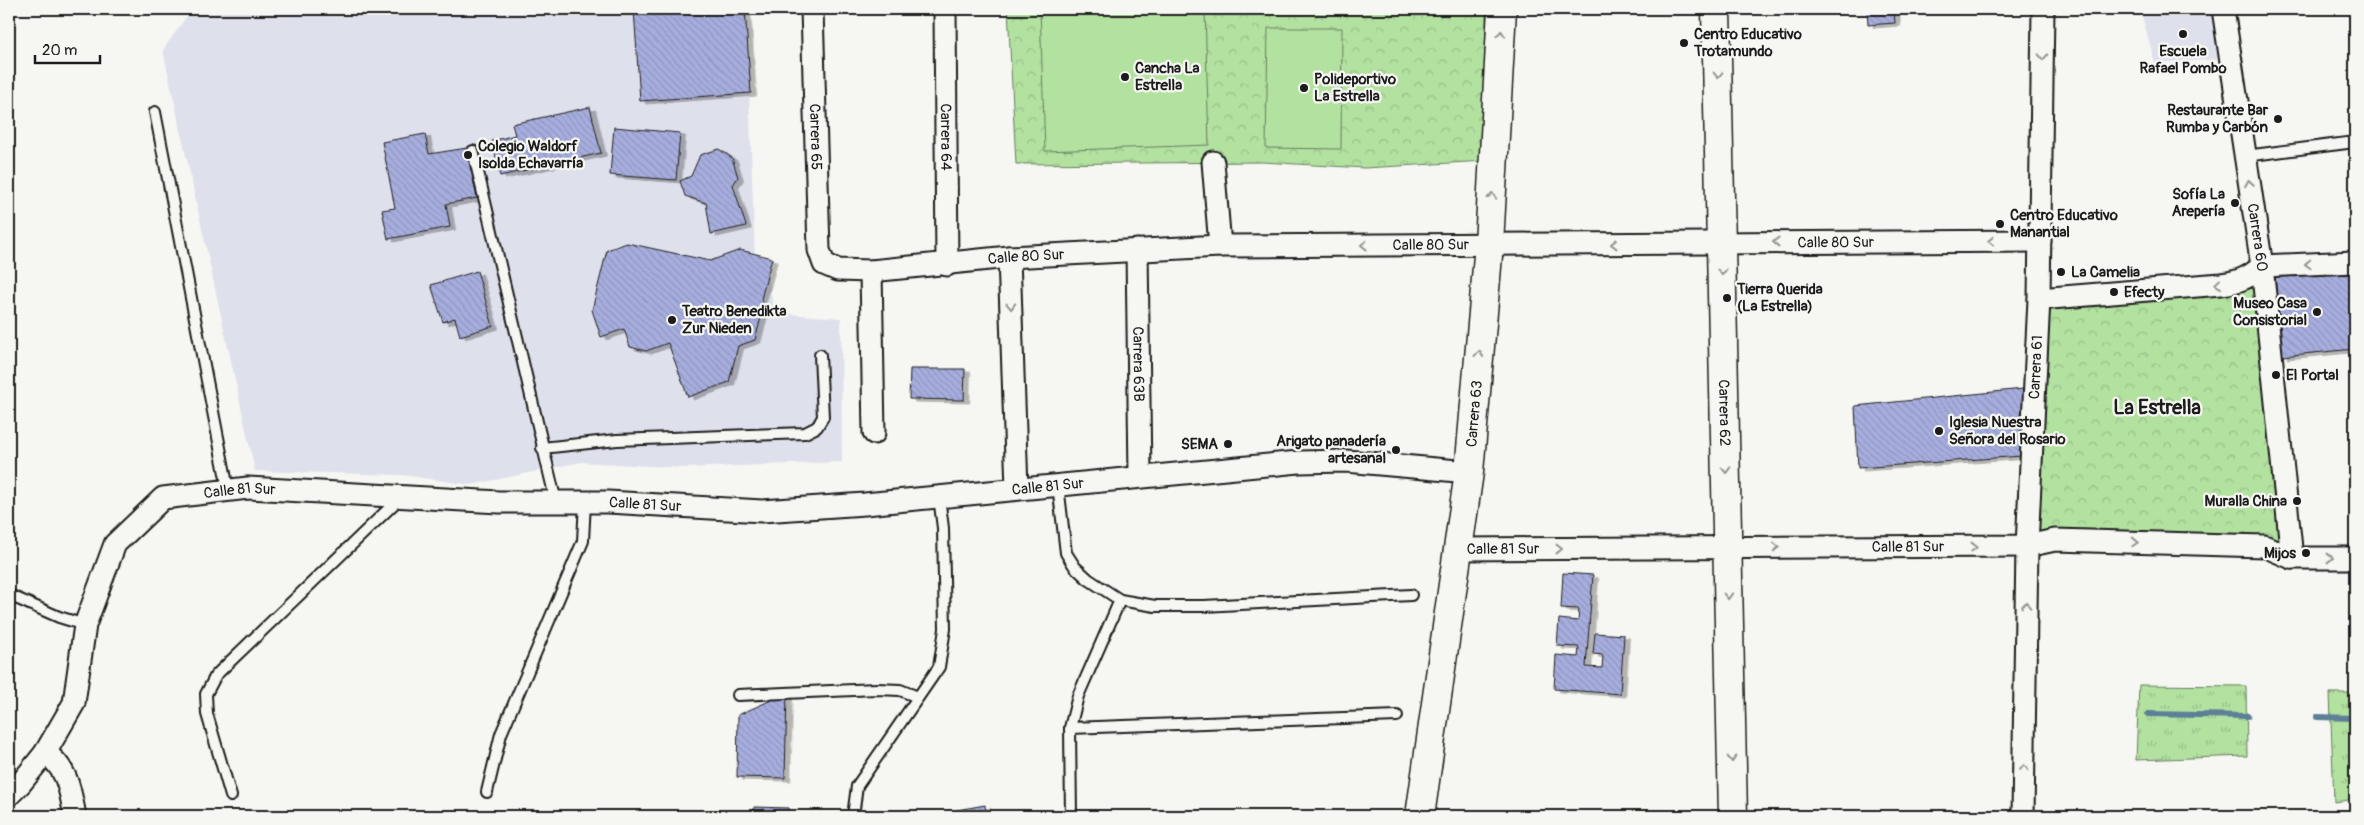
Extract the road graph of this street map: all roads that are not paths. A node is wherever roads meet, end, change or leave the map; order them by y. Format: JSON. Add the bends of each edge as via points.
{"nodes":[{"id":1,"x":812,"y":9,"type":"edge"},
{"id":2,"x":945,"y":9,"type":"edge"},
{"id":3,"x":1502,"y":9,"type":"edge"},
{"id":4,"x":1716,"y":9,"type":"edge"},
{"id":5,"x":2043,"y":9,"type":"edge"},
{"id":6,"x":2222,"y":9,"type":"edge"},
{"id":7,"x":154,"y":112,"type":"dead end"},
{"id":8,"x":2355,"y":142,"type":"edge"},
{"id":9,"x":473,"y":151,"type":"dead end"},
{"id":10,"x":2245,"y":156,"type":"junction"},
{"id":11,"x":1213,"y":162,"type":"dead end"},
{"id":12,"x":2040,"y":241,"type":"junction"},
{"id":13,"x":1721,"y":243,"type":"junction"},
{"id":14,"x":1489,"y":244,"type":"junction"},
{"id":15,"x":1220,"y":246,"type":"junction"},
{"id":16,"x":1137,"y":250,"type":"junction"},
{"id":17,"x":1009,"y":257,"type":"junction"},
{"id":18,"x":2355,"y":262,"type":"edge"},
{"id":19,"x":824,"y":264,"type":"joint"},
{"id":20,"x":947,"y":264,"type":"junction"},
{"id":21,"x":2262,"y":266,"type":"junction"},
{"id":22,"x":871,"y":271,"type":"junction"},
{"id":23,"x":2039,"y":299,"type":"junction"},
{"id":24,"x":820,"y":355,"type":"dead end"},
{"id":25,"x":874,"y":433,"type":"dead end"},
{"id":26,"x":542,"y":448,"type":"junction"},
{"id":27,"x":1469,"y":472,"type":"junction"},
{"id":28,"x":1140,"y":476,"type":"junction"},
{"id":29,"x":1058,"y":485,"type":"junction"},
{"id":30,"x":228,"y":489,"type":"junction"},
{"id":31,"x":1017,"y":489,"type":"junction"},
{"id":32,"x":402,"y":496,"type":"junction"},
{"id":33,"x":939,"y":497,"type":"junction"},
{"id":34,"x":556,"y":502,"type":"junction"},
{"id":35,"x":585,"y":502,"type":"junction"},
{"id":36,"x":2028,"y":546,"type":"junction"},
{"id":37,"x":1728,"y":548,"type":"junction"},
{"id":38,"x":1458,"y":549,"type":"junction"},
{"id":39,"x":2292,"y":558,"type":"junction"},
{"id":40,"x":2355,"y":558,"type":"edge"},
{"id":41,"x":9,"y":595,"type":"edge"},
{"id":42,"x":1411,"y":595,"type":"dead end"},
{"id":43,"x":1120,"y":600,"type":"junction"},
{"id":44,"x":86,"y":625,"type":"junction"},
{"id":45,"x":738,"y":695,"type":"dead end"},
{"id":46,"x":918,"y":697,"type":"junction"},
{"id":47,"x":1397,"y":716,"type":"dead end"},
{"id":48,"x":1070,"y":728,"type":"junction"},
{"id":49,"x":44,"y":753,"type":"junction"},
{"id":50,"x":487,"y":792,"type":"dead end"},
{"id":51,"x":9,"y":795,"type":"edge"},
{"id":52,"x":231,"y":796,"type":"dead end"},
{"id":53,"x":75,"y":816,"type":"edge"},
{"id":54,"x":853,"y":816,"type":"edge"},
{"id":55,"x":1071,"y":816,"type":"edge"},
{"id":56,"x":1420,"y":816,"type":"edge"},
{"id":57,"x":1733,"y":816,"type":"edge"},
{"id":58,"x":2023,"y":816,"type":"edge"}],
"edges":[{"from":1,"to":19,"type":"street","name":"Carrera 65","via":[[819,250]]},
{"from":2,"to":20,"type":"street","name":"Carrera 64"},
{"from":14,"to":3,"type":"street","name":"Carrera 63","one_way":true},
{"from":4,"to":13,"type":"street","name":"Carrera 62","one_way":true},
{"from":5,"to":12,"type":"street","name":"Carrera 61","one_way":true},
{"from":6,"to":10,"type":"street","name":"Carrera 60"},
{"from":7,"to":30,"type":"lane"},
{"from":8,"to":10,"type":"lane"},
{"from":9,"to":26,"type":"lane"},
{"from":21,"to":10,"type":"street","name":"Carrera 60","one_way":true},
{"from":11,"to":15,"type":"street"},
{"from":12,"to":13,"type":"street","name":"Calle 80 Sur","one_way":true},
{"from":12,"to":23,"type":"street","name":"Carrera 61"},
{"from":13,"to":14,"type":"street","name":"Calle 80 Sur","one_way":true},
{"from":13,"to":37,"type":"street","name":"Carrera 62","one_way":true},
{"from":14,"to":15,"type":"street","name":"Calle 80 Sur","one_way":true},
{"from":27,"to":14,"type":"street","name":"Carrera 63","one_way":true},
{"from":15,"to":16,"type":"street","name":"Calle 80 Sur"},
{"from":16,"to":17,"type":"street","name":"Calle 80 Sur"},
{"from":16,"to":28,"type":"street","name":"Carrera 63B"},
{"from":17,"to":20,"type":"street","name":"Calle 80 Sur"},
{"from":17,"to":31,"type":"street","one_way":true},
{"from":18,"to":21,"type":"street","one_way":true},
{"from":19,"to":22,"type":"street","name":"Calle 80 Sur","via":[[838,270]]},
{"from":20,"to":22,"type":"street","name":"Calle 80 Sur"},
{"from":21,"to":23,"type":"street","one_way":true,"via":[[2245,279],[2221,284]]},
{"from":21,"to":39,"type":"street","name":"Carrera 60"},
{"from":22,"to":25,"type":"street"},
{"from":23,"to":36,"type":"street","name":"Carrera 61"},
{"from":24,"to":26,"type":"lane","via":[[823,417],[817,427],[805,433],[618,440]]},
{"from":26,"to":34,"type":"lane"},
{"from":27,"to":28,"type":"street","name":"Calle 81 Sur","via":[[1346,461],[1265,464]]},
{"from":27,"to":38,"type":"street","name":"Carrera 63"},
{"from":28,"to":29,"type":"street","name":"Calle 81 Sur"},
{"from":29,"to":31,"type":"street","name":"Calle 81 Sur"},
{"from":29,"to":43,"type":"lane","via":[[1066,553],[1088,579]]},
{"from":30,"to":32,"type":"street","name":"Calle 81 Sur"},
{"from":30,"to":44,"type":"street","name":"Calle 81 Sur","via":[[163,498],[115,544]]},
{"from":31,"to":33,"type":"street","name":"Calle 81 Sur"},
{"from":32,"to":34,"type":"street","name":"Calle 81 Sur"},
{"from":32,"to":52,"type":"lane","via":[[216,675],[206,694],[207,714]]},
{"from":33,"to":35,"type":"street","name":"Calle 81 Sur","via":[[762,511]]},
{"from":33,"to":46,"type":"lane","via":[[946,629],[939,667]]},
{"from":34,"to":35,"type":"street","name":"Calle 81 Sur"},
{"from":35,"to":50,"type":"lane","via":[[583,541],[501,734]]},
{"from":37,"to":36,"type":"street","name":"Calle 81 Sur","one_way":true},
{"from":36,"to":39,"type":"street","name":"Calle 81 Sur","one_way":true,"via":[[2055,540],[2264,546]]},
{"from":58,"to":36,"type":"street","name":"Carrera 61","one_way":true},
{"from":38,"to":37,"type":"street","name":"Calle 81 Sur","one_way":true},
{"from":37,"to":57,"type":"street","name":"Carrera 62","one_way":true},
{"from":38,"to":56,"type":"street","name":"Carrera 63"},
{"from":39,"to":40,"type":"street","name":"Calle 81 Sur","one_way":true},
{"from":41,"to":44,"type":"lane"},
{"from":42,"to":43,"type":"lane","via":[[1204,606],[1155,606]]},
{"from":43,"to":48,"type":"lane","via":[[1078,696]]},
{"from":44,"to":49,"type":"street","name":"Calle 81 Sur","via":[[74,703]]},
{"from":45,"to":46,"type":"lane","via":[[876,689],[900,690]]},
{"from":46,"to":54,"type":"lane","via":[[857,786]]},
{"from":47,"to":48,"type":"lane"},
{"from":48,"to":55,"type":"lane"},
{"from":49,"to":51,"type":"street","name":"Calle 81 Sur"},
{"from":49,"to":53,"type":"street","via":[[62,767]]}]}
